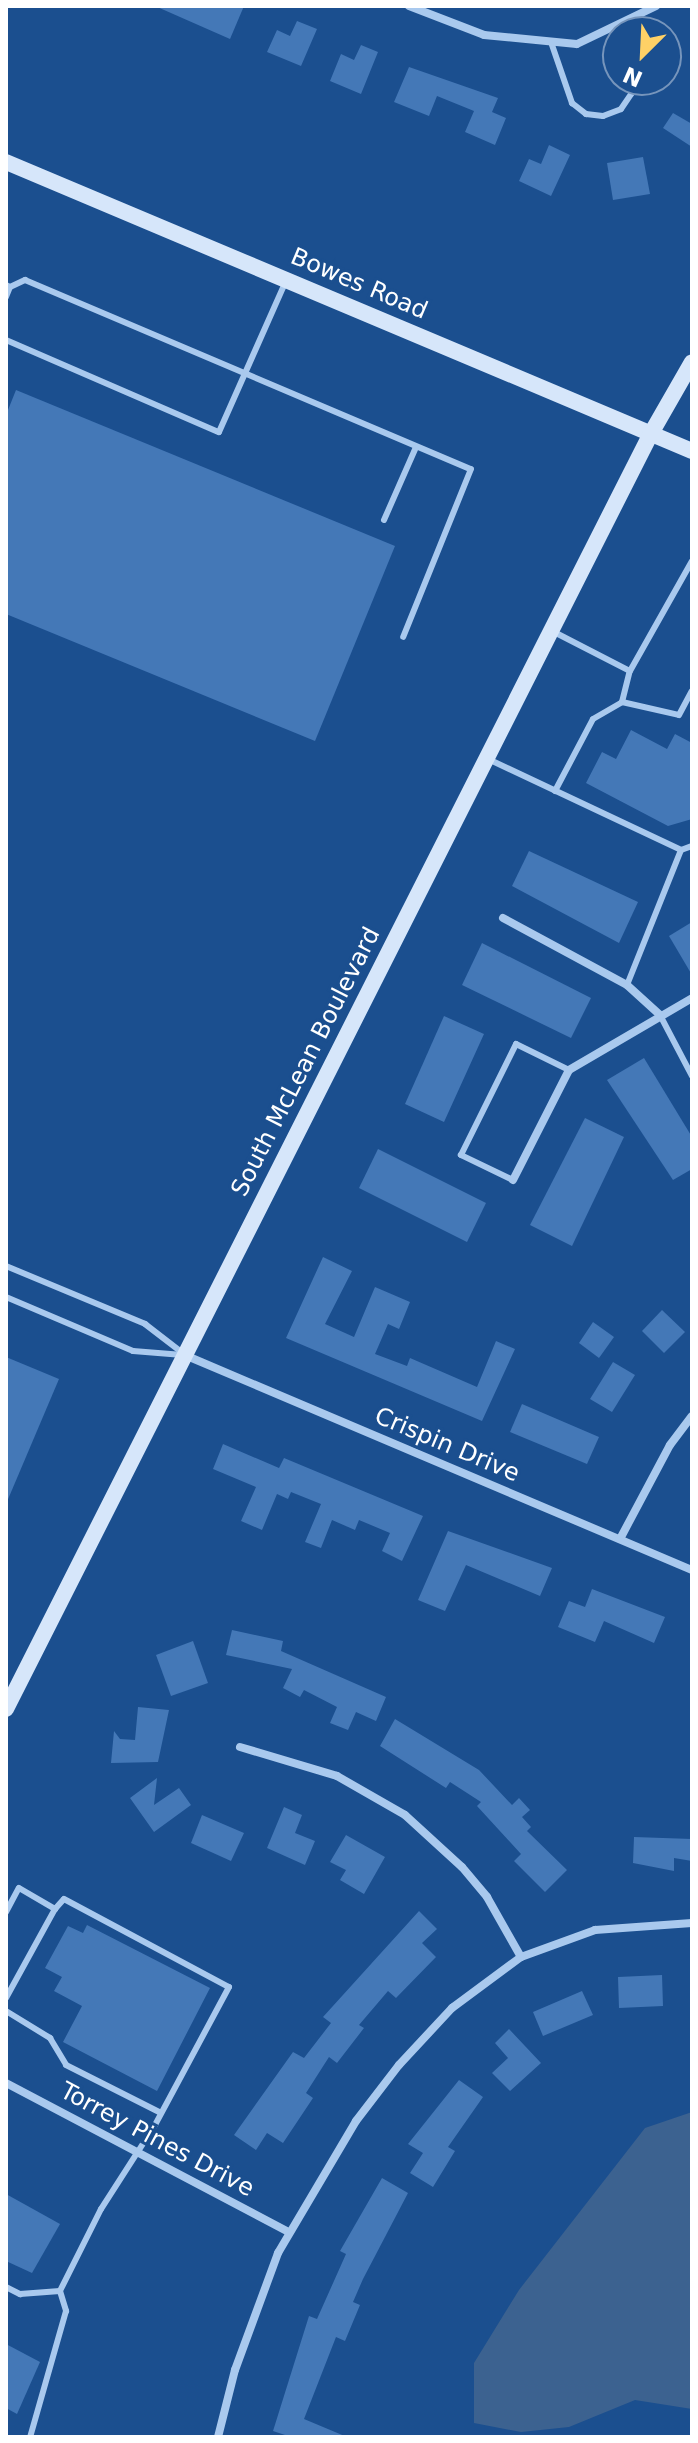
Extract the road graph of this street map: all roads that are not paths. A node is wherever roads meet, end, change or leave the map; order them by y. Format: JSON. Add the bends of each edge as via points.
{"nodes":[{"id":1,"x":409,"y":6,"type":"edge"},
{"id":2,"x":602,"y":34,"type":"edge"},
{"id":3,"x":551,"y":42,"type":"junction"},
{"id":4,"x":630,"y":96,"type":"edge"},
{"id":5,"x":7,"y":166,"type":"edge"},
{"id":6,"x":287,"y":279,"type":"junction"},
{"id":7,"x":8,"y":286,"type":"edge"},
{"id":8,"x":6,"y":297,"type":"edge"},
{"id":9,"x":6,"y":340,"type":"edge"},
{"id":10,"x":692,"y":362,"type":"edge"},
{"id":11,"x":245,"y":374,"type":"junction"},
{"id":12,"x":649,"y":437,"type":"junction"},
{"id":13,"x":416,"y":447,"type":"junction"},
{"id":14,"x":692,"y":451,"type":"edge"},
{"id":15,"x":384,"y":520,"type":"dead end"},
{"id":16,"x":692,"y":561,"type":"edge"},
{"id":17,"x":553,"y":632,"type":"junction"},
{"id":18,"x":403,"y":637,"type":"dead end"},
{"id":19,"x":630,"y":671,"type":"junction"},
{"id":20,"x":692,"y":691,"type":"edge"},
{"id":21,"x":622,"y":702,"type":"junction"},
{"id":22,"x":488,"y":759,"type":"junction"},
{"id":23,"x":555,"y":791,"type":"junction"},
{"id":24,"x":692,"y":846,"type":"edge"},
{"id":25,"x":681,"y":850,"type":"junction"},
{"id":26,"x":503,"y":918,"type":"dead end"},
{"id":27,"x":627,"y":985,"type":"junction"},
{"id":28,"x":692,"y":998,"type":"edge"},
{"id":29,"x":660,"y":1015,"type":"junction"},
{"id":30,"x":690,"y":1067,"type":"edge"},
{"id":31,"x":569,"y":1070,"type":"junction"},
{"id":32,"x":692,"y":1076,"type":"edge"},
{"id":33,"x":513,"y":1180,"type":"joint"},
{"id":34,"x":6,"y":1266,"type":"edge"},
{"id":35,"x":6,"y":1297,"type":"edge"},
{"id":36,"x":187,"y":1356,"type":"junction"},
{"id":37,"x":692,"y":1416,"type":"edge"},
{"id":38,"x":620,"y":1539,"type":"junction"},
{"id":39,"x":692,"y":1570,"type":"edge"},
{"id":40,"x":6,"y":1709,"type":"edge"},
{"id":41,"x":240,"y":1747,"type":"dead end"},
{"id":42,"x":55,"y":1909,"type":"junction"},
{"id":43,"x":6,"y":1912,"type":"edge"},
{"id":44,"x":692,"y":1923,"type":"edge"},
{"id":45,"x":521,"y":1957,"type":"junction"},
{"id":46,"x":6,"y":1998,"type":"edge"},
{"id":47,"x":6,"y":2011,"type":"edge"},
{"id":48,"x":6,"y":2083,"type":"edge"},
{"id":49,"x":161,"y":2113,"type":"junction"},
{"id":50,"x":137,"y":2151,"type":"junction"},
{"id":51,"x":289,"y":2232,"type":"junction"},
{"id":52,"x":6,"y":2287,"type":"edge"},
{"id":53,"x":60,"y":2291,"type":"junction"},
{"id":54,"x":30,"y":2437,"type":"edge"},
{"id":55,"x":218,"y":2437,"type":"edge"}],
"edges":[{"from":1,"to":3,"type":"street","via":[[484,35]]},
{"from":2,"to":3,"type":"street","via":[[577,44]]},
{"from":3,"to":4,"type":"lane","via":[[572,103],[586,114],[603,116],[621,109]]},
{"from":5,"to":6,"type":"main road","name":"Bowes Road"},
{"from":6,"to":11,"type":"lane"},
{"from":6,"to":12,"type":"main road","name":"Bowes Road"},
{"from":7,"to":8,"type":"lane"},
{"from":7,"to":11,"type":"lane","via":[[25,280]]},
{"from":9,"to":11,"type":"lane","via":[[219,432]]},
{"from":10,"to":12,"type":"main road","name":"South McLean Boulevard"},
{"from":11,"to":13,"type":"lane"},
{"from":12,"to":14,"type":"main road","name":"Bowes Road"},
{"from":12,"to":17,"type":"main road","name":"South McLean Boulevard"},
{"from":13,"to":15,"type":"lane"},
{"from":13,"to":18,"type":"lane","via":[[471,469]]},
{"from":16,"to":19,"type":"lane"},
{"from":17,"to":19,"type":"lane"},
{"from":17,"to":22,"type":"main road","name":"South McLean Boulevard"},
{"from":19,"to":21,"type":"lane"},
{"from":20,"to":21,"type":"lane","via":[[679,715]]},
{"from":21,"to":23,"type":"lane","via":[[593,719]]},
{"from":22,"to":23,"type":"lane"},
{"from":22,"to":36,"type":"main road","name":"South McLean Boulevard"},
{"from":23,"to":25,"type":"lane"},
{"from":24,"to":25,"type":"lane"},
{"from":25,"to":27,"type":"lane"},
{"from":26,"to":27,"type":"street"},
{"from":27,"to":29,"type":"street"},
{"from":28,"to":29,"type":"street"},
{"from":29,"to":30,"type":"lane"},
{"from":29,"to":31,"type":"street"},
{"from":30,"to":32,"type":"lane"},
{"from":31,"to":33,"type":"street"},
{"from":31,"to":33,"type":"lane","via":[[516,1044],[461,1155]]},
{"from":34,"to":36,"type":"lane","name":"Crispin Drive","via":[[145,1324]]},
{"from":35,"to":36,"type":"lane","name":"Crispin Drive","via":[[133,1351]]},
{"from":36,"to":38,"type":"street","name":"Crispin Drive"},
{"from":36,"to":40,"type":"main road","name":"South McLean Boulevard"},
{"from":37,"to":38,"type":"street","via":[[670,1445]]},
{"from":38,"to":39,"type":"street","name":"Crispin Drive"},
{"from":41,"to":45,"type":"street","via":[[337,1776],[405,1815],[471,1877]]},
{"from":42,"to":43,"type":"lane","via":[[19,1888]]},
{"from":42,"to":46,"type":"lane"},
{"from":42,"to":49,"type":"lane","via":[[64,1899],[229,1987]]},
{"from":44,"to":45,"type":"street","via":[[595,1930]]},
{"from":45,"to":51,"type":"street","via":[[452,2008],[399,2065],[356,2121]]},
{"from":47,"to":49,"type":"lane","via":[[50,2038],[66,2065]]},
{"from":48,"to":50,"type":"street","name":"Torrey Pines Drive"},
{"from":49,"to":50,"type":"lane"},
{"from":50,"to":51,"type":"street","name":"Torrey Pines Drive"},
{"from":50,"to":53,"type":"lane"},
{"from":51,"to":55,"type":"street","via":[[251,2324]]},
{"from":52,"to":53,"type":"lane","via":[[20,2294]]},
{"from":53,"to":54,"type":"lane","via":[[66,2311]]}]}
